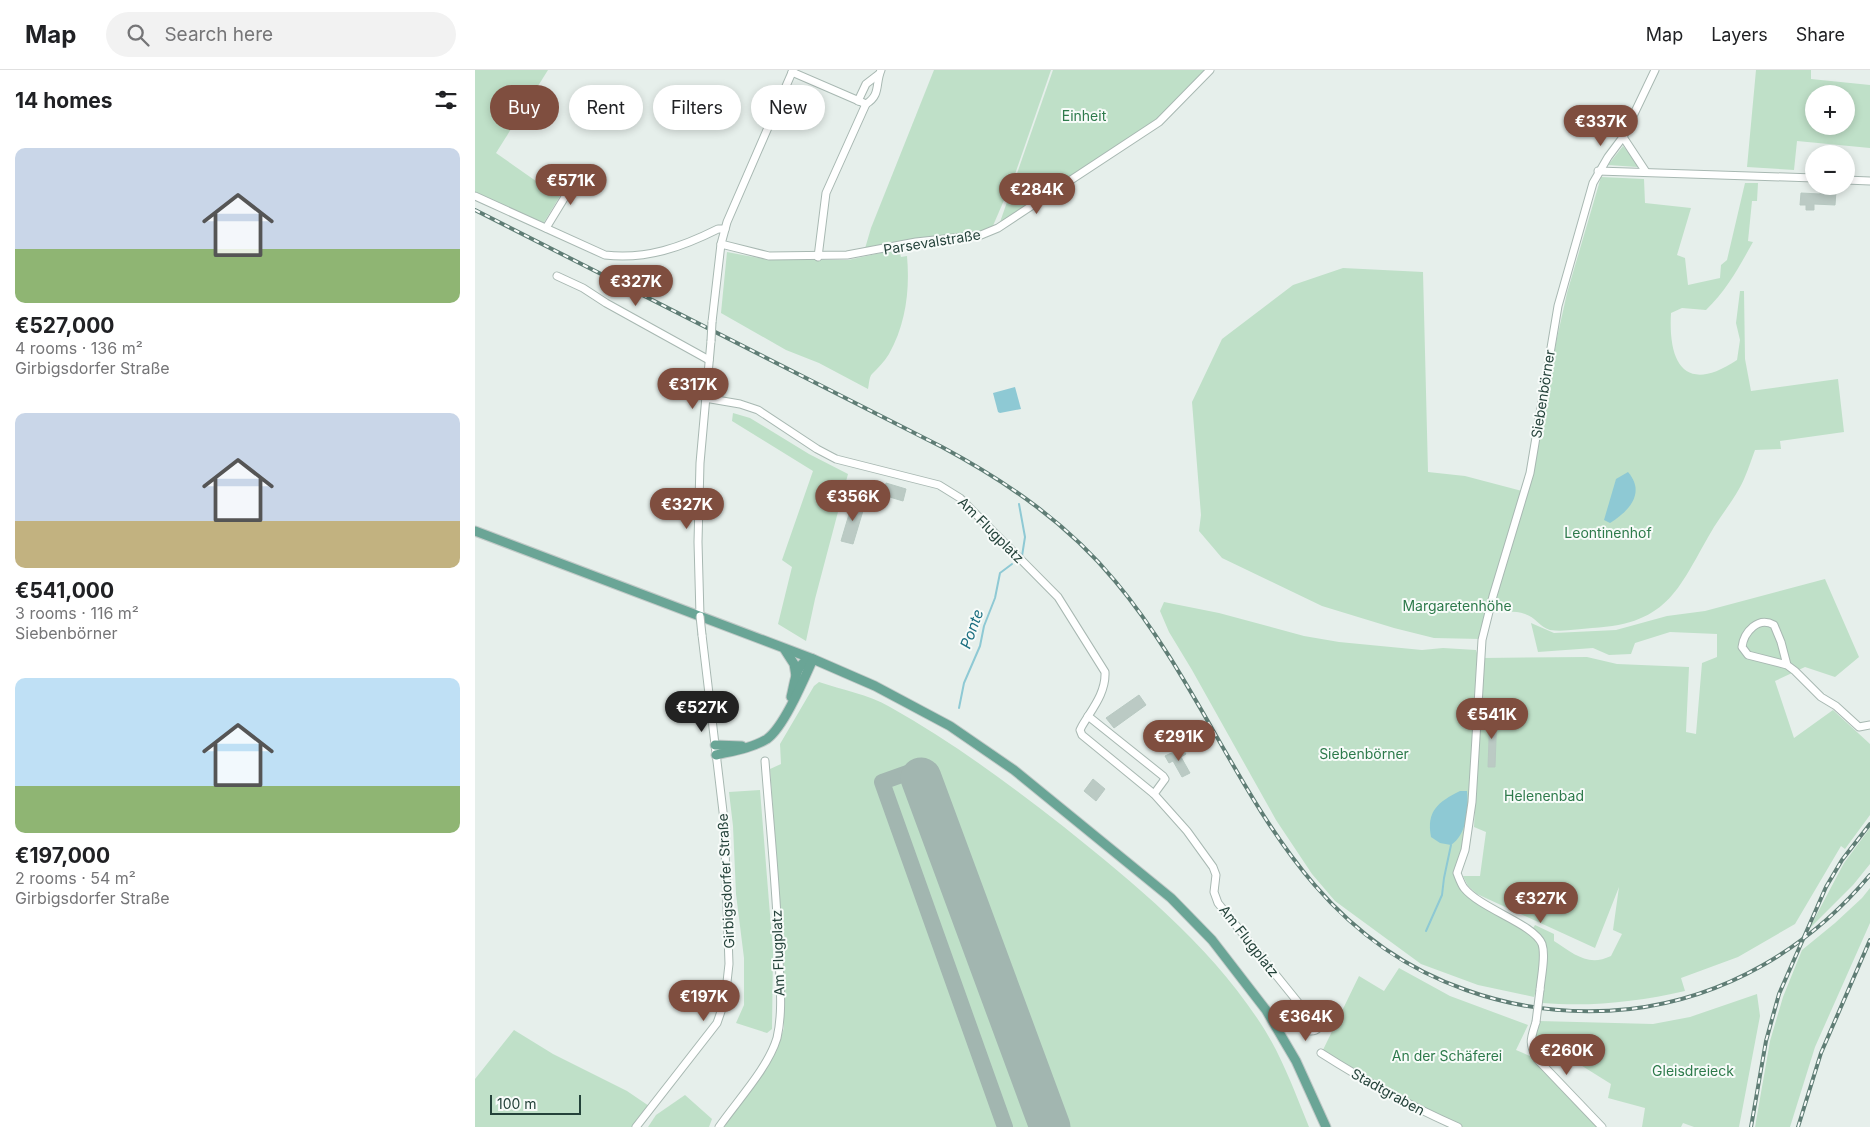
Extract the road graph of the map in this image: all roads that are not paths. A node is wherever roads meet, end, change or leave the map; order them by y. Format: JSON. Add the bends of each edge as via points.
{"nodes":[{"id":1,"x":1209,"y":70,"type":"edge"},
{"id":2,"x":1655,"y":70,"type":"edge"},
{"id":3,"x":792,"y":71,"type":"edge"},
{"id":4,"x":880,"y":72,"type":"edge"},
{"id":5,"x":858,"y":101,"type":"junction"},
{"id":6,"x":866,"y":104,"type":"junction"},
{"id":7,"x":1623,"y":137,"type":"junction"},
{"id":8,"x":1598,"y":171,"type":"junction"},
{"id":9,"x":1647,"y":172,"type":"junction"},
{"id":10,"x":579,"y":174,"type":"dead end"},
{"id":11,"x":1805,"y":178,"type":"edge"},
{"id":12,"x":1855,"y":180,"type":"edge"},
{"id":13,"x":1870,"y":181,"type":"edge"},
{"id":14,"x":475,"y":196,"type":"edge"},
{"id":15,"x":546,"y":228,"type":"junction"},
{"id":16,"x":725,"y":228,"type":"junction"},
{"id":17,"x":721,"y":244,"type":"junction"},
{"id":18,"x":819,"y":257,"type":"junction"},
{"id":19,"x":557,"y":276,"type":"dead end"},
{"id":20,"x":709,"y":360,"type":"junction"},
{"id":21,"x":705,"y":398,"type":"junction"},
{"id":22,"x":475,"y":531,"type":"edge"},
{"id":23,"x":785,"y":649,"type":"junction"},
{"id":24,"x":813,"y":659,"type":"junction"},
{"id":25,"x":1787,"y":665,"type":"junction"},
{"id":26,"x":795,"y":676,"type":"junction"},
{"id":27,"x":787,"y":710,"type":"junction"},
{"id":28,"x":1088,"y":716,"type":"junction"},
{"id":29,"x":1870,"y":725,"type":"edge"},
{"id":30,"x":715,"y":745,"type":"junction"},
{"id":31,"x":747,"y":746,"type":"junction"},
{"id":32,"x":716,"y":755,"type":"junction"},
{"id":33,"x":765,"y":761,"type":"dead end"},
{"id":34,"x":1154,"y":794,"type":"junction"},
{"id":35,"x":1305,"y":1012,"type":"dead end"},
{"id":36,"x":1321,"y":1053,"type":"dead end"},
{"id":37,"x":636,"y":1127,"type":"edge"},
{"id":38,"x":719,"y":1127,"type":"edge"},
{"id":39,"x":1325,"y":1127,"type":"edge"},
{"id":40,"x":1458,"y":1127,"type":"edge"},
{"id":41,"x":1601,"y":1127,"type":"edge"}],
"edges":[{"from":1,"to":18,"type":"street","name":"Parsevalstraße","via":[[1159,122],[992,231],[981,236],[916,242],[862,254]]},
{"from":2,"to":7,"type":"street","name":"Siebenbörner"},
{"from":3,"to":5,"type":"street"},
{"from":3,"to":16,"type":"street"},
{"from":4,"to":5,"type":"street","via":[[866,84]]},
{"from":4,"to":6,"type":"street","via":[[873,100]]},
{"from":5,"to":6,"type":"street"},
{"from":6,"to":18,"type":"street","via":[[826,193]]},
{"from":7,"to":8,"type":"street","name":"Siebenbörner"},
{"from":7,"to":9,"type":"street"},
{"from":8,"to":9,"type":"street"},
{"from":8,"to":41,"type":"street","name":"Siebenbörner","bridge":true,"via":[[1558,306],[1529,473],[1486,620],[1472,802],[1465,850],[1457,874],[1463,887],[1496,913],[1536,934],[1542,945],[1540,990],[1531,1048],[1537,1059]]},
{"from":9,"to":11,"type":"street"},
{"from":10,"to":15,"type":"street"},
{"from":12,"to":13,"type":"street"},
{"from":14,"to":15,"type":"street"},
{"from":15,"to":16,"type":"street","via":[[605,255],[617,256],[666,251]]},
{"from":16,"to":17,"type":"street"},
{"from":17,"to":18,"type":"street","name":"Parsevalstraße","via":[[769,256]]},
{"from":17,"to":20,"type":"street","bridge":true},
{"from":19,"to":20,"type":"street"},
{"from":20,"to":21,"type":"street"},
{"from":21,"to":28,"type":"street","name":"Am Flugplatz","via":[[758,410],[836,459],[939,485],[961,498],[1058,597],[1101,665],[1105,682]]},
{"from":21,"to":30,"type":"street","name":"Girbigsdorfer Straße","bridge":true,"via":[[699,495],[699,596]]},
{"from":22,"to":23,"type":"main road"},
{"from":23,"to":24,"type":"main road"},
{"from":23,"to":26,"type":"main road","via":[[794,664]]},
{"from":24,"to":26,"type":"main road","via":[[802,664]]},
{"from":24,"to":27,"type":"main road"},
{"from":24,"to":39,"type":"main road","via":[[875,686],[950,726],[1014,770],[1171,898],[1212,940],[1266,1010],[1296,1061]]},
{"from":25,"to":25,"type":"street","via":[[1774,625],[1766,621],[1751,628],[1743,643],[1744,651],[1753,657]]},
{"from":25,"to":29,"type":"street","via":[[1821,698],[1859,726]]},
{"from":26,"to":27,"type":"main road"},
{"from":27,"to":31,"type":"main road","via":[[769,737]]},
{"from":28,"to":34,"type":"street","name":"Am Flugplatz","via":[[1080,730],[1082,735]]},
{"from":28,"to":34,"type":"street","via":[[1163,776],[1165,779]]},
{"from":30,"to":31,"type":"main road"},
{"from":30,"to":32,"type":"street","name":"Girbigsdorfer Straße"},
{"from":31,"to":32,"type":"main road"},
{"from":32,"to":37,"type":"street","name":"Girbigsdorfer Straße","via":[[725,820],[727,868],[729,964],[725,1000],[717,1023]]},
{"from":33,"to":38,"type":"street","name":"Am Flugplatz","via":[[778,917],[781,1003],[777,1038]]},
{"from":34,"to":35,"type":"street","name":"Am Flugplatz","via":[[1213,867],[1218,903]]},
{"from":36,"to":40,"type":"street","name":"Stadtgraben","via":[[1360,1077]]}]}
